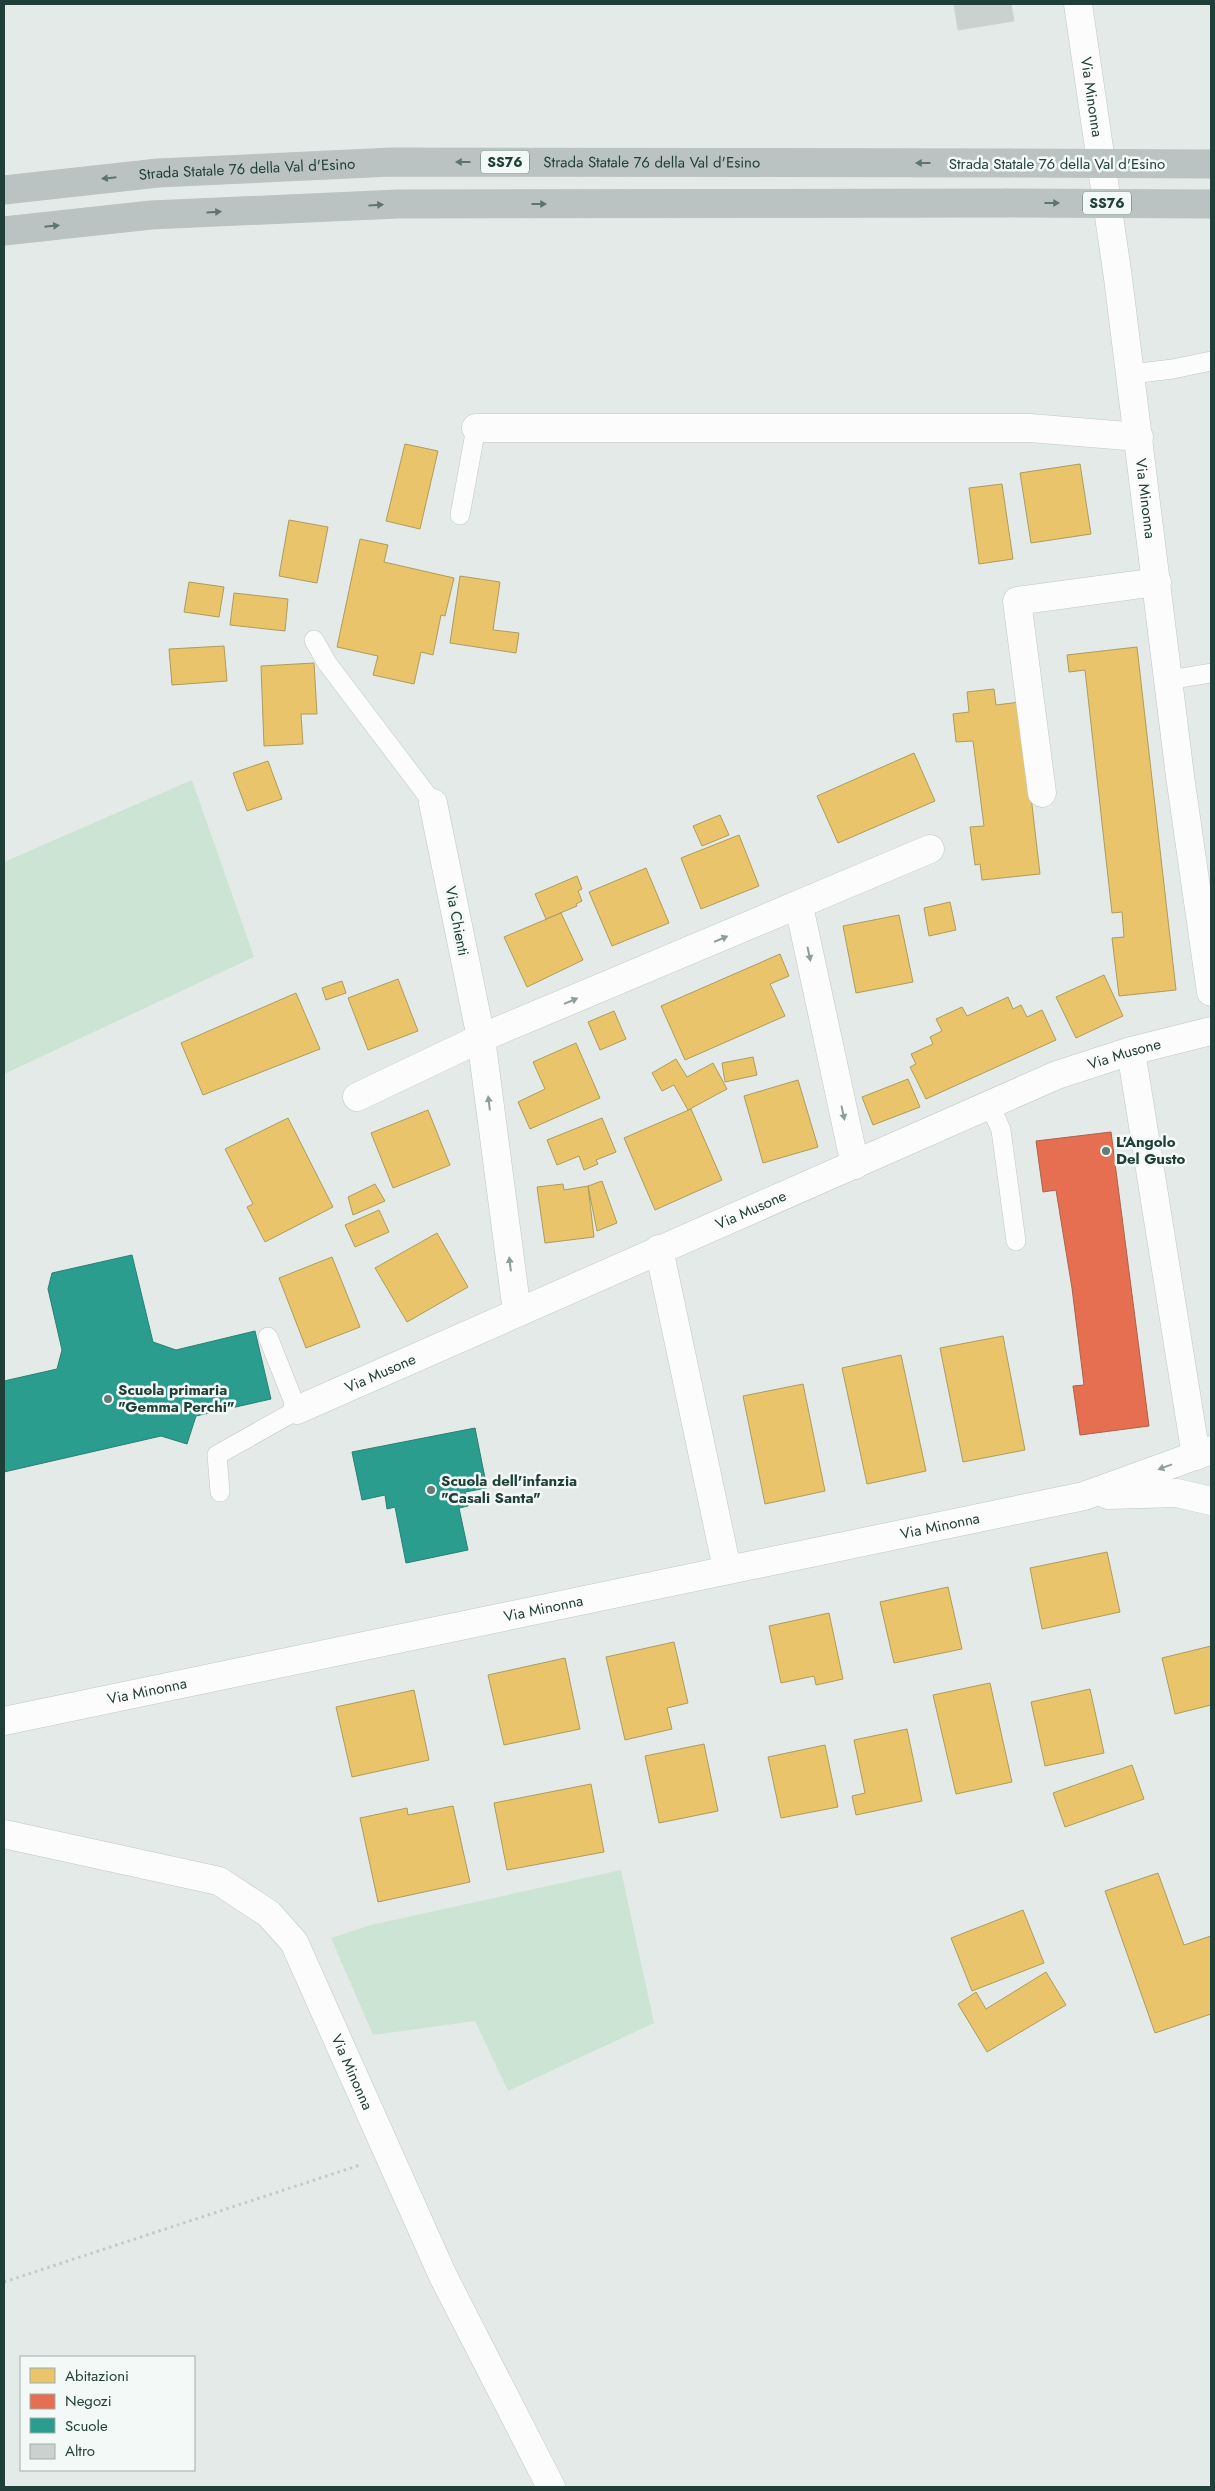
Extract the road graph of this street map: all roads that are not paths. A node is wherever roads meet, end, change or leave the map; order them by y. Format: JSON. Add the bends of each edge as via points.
{"nodes":[{"id":1,"x":1078,"y":4,"type":"edge"},
{"id":2,"x":1211,"y":164,"type":"edge"},
{"id":3,"x":4,"y":190,"type":"edge"},
{"id":4,"x":1211,"y":204,"type":"edge"},
{"id":5,"x":4,"y":231,"type":"edge"},
{"id":6,"x":1211,"y":361,"type":"edge"},
{"id":7,"x":1131,"y":374,"type":"junction"},
{"id":8,"x":476,"y":428,"type":"joint"},
{"id":9,"x":1139,"y":438,"type":"junction"},
{"id":10,"x":460,"y":515,"type":"dead end"},
{"id":11,"x":1157,"y":582,"type":"junction"},
{"id":12,"x":314,"y":640,"type":"dead end"},
{"id":13,"x":1211,"y":673,"type":"edge"},
{"id":14,"x":1169,"y":680,"type":"junction"},
{"id":15,"x":1042,"y":793,"type":"dead end"},
{"id":16,"x":433,"y":803,"type":"joint"},
{"id":17,"x":930,"y":849,"type":"dead end"},
{"id":18,"x":799,"y":906,"type":"junction"},
{"id":19,"x":1211,"y":992,"type":"edge"},
{"id":20,"x":1211,"y":1031,"type":"edge"},
{"id":21,"x":481,"y":1038,"type":"junction"},
{"id":22,"x":1132,"y":1051,"type":"junction"},
{"id":23,"x":357,"y":1097,"type":"dead end"},
{"id":24,"x":990,"y":1105,"type":"junction"},
{"id":25,"x":855,"y":1165,"type":"junction"},
{"id":26,"x":1016,"y":1241,"type":"dead end"},
{"id":27,"x":659,"y":1249,"type":"junction"},
{"id":28,"x":517,"y":1312,"type":"junction"},
{"id":29,"x":268,"y":1337,"type":"dead end"},
{"id":30,"x":297,"y":1410,"type":"junction"},
{"id":31,"x":1203,"y":1453,"type":"edge"},
{"id":32,"x":220,"y":1492,"type":"dead end"},
{"id":33,"x":1084,"y":1496,"type":"junction"},
{"id":34,"x":1211,"y":1501,"type":"edge"},
{"id":35,"x":727,"y":1569,"type":"junction"},
{"id":36,"x":4,"y":1721,"type":"edge"},
{"id":37,"x":4,"y":1834,"type":"edge"},
{"id":38,"x":551,"y":2487,"type":"edge"}],
"edges":[{"from":1,"to":7,"type":"street","name":"Via Minonna"},
{"from":2,"to":3,"type":"highway","name":"Strada Statale 76 della Val d'Esino","number":"SS76","one_way":true,"bridge":true,"via":[[392,162],[158,173]]},
{"from":5,"to":4,"type":"highway","number":"SS76","one_way":true,"bridge":true,"via":[[151,215],[398,204]]},
{"from":6,"to":7,"type":"lane"},
{"from":7,"to":9,"type":"street","name":"Via Minonna"},
{"from":8,"to":9,"type":"street","via":[[1030,428]]},
{"from":8,"to":10,"type":"lane"},
{"from":9,"to":11,"type":"street","name":"Via Minonna"},
{"from":11,"to":14,"type":"street","name":"Via Minonna"},
{"from":11,"to":15,"type":"street","via":[[1017,601]]},
{"from":12,"to":16,"type":"lane"},
{"from":13,"to":14,"type":"lane"},
{"from":14,"to":19,"type":"street","name":"Via Minonna"},
{"from":16,"to":21,"type":"street","name":"Via Chienti"},
{"from":17,"to":18,"type":"street"},
{"from":21,"to":18,"type":"street","one_way":true},
{"from":18,"to":25,"type":"street","one_way":true},
{"from":20,"to":22,"type":"street","name":"Via Musone"},
{"from":21,"to":23,"type":"street"},
{"from":28,"to":21,"type":"street","name":"Via Chienti","one_way":true},
{"from":22,"to":24,"type":"street","name":"Via Musone","via":[[1057,1075]]},
{"from":22,"to":31,"type":"street"},
{"from":24,"to":25,"type":"street","name":"Via Musone"},
{"from":24,"to":26,"type":"lane","via":[[1001,1130]]},
{"from":25,"to":27,"type":"street","name":"Via Musone"},
{"from":27,"to":28,"type":"street","name":"Via Musone"},
{"from":27,"to":35,"type":"street"},
{"from":28,"to":30,"type":"street","name":"Via Musone"},
{"from":29,"to":30,"type":"lane"},
{"from":30,"to":32,"type":"lane","via":[[217,1455]]},
{"from":31,"to":33,"type":"street","name":"Via Minonna","one_way":true},
{"from":33,"to":34,"type":"street","name":"Via Minonna","via":[[1177,1493]]},
{"from":33,"to":35,"type":"street","name":"Via Minonna"},
{"from":35,"to":36,"type":"street","name":"Via Minonna"},
{"from":37,"to":38,"type":"street","name":"Via Minonna","via":[[218,1882],[269,1914],[294,1942],[443,2276]]}]}
